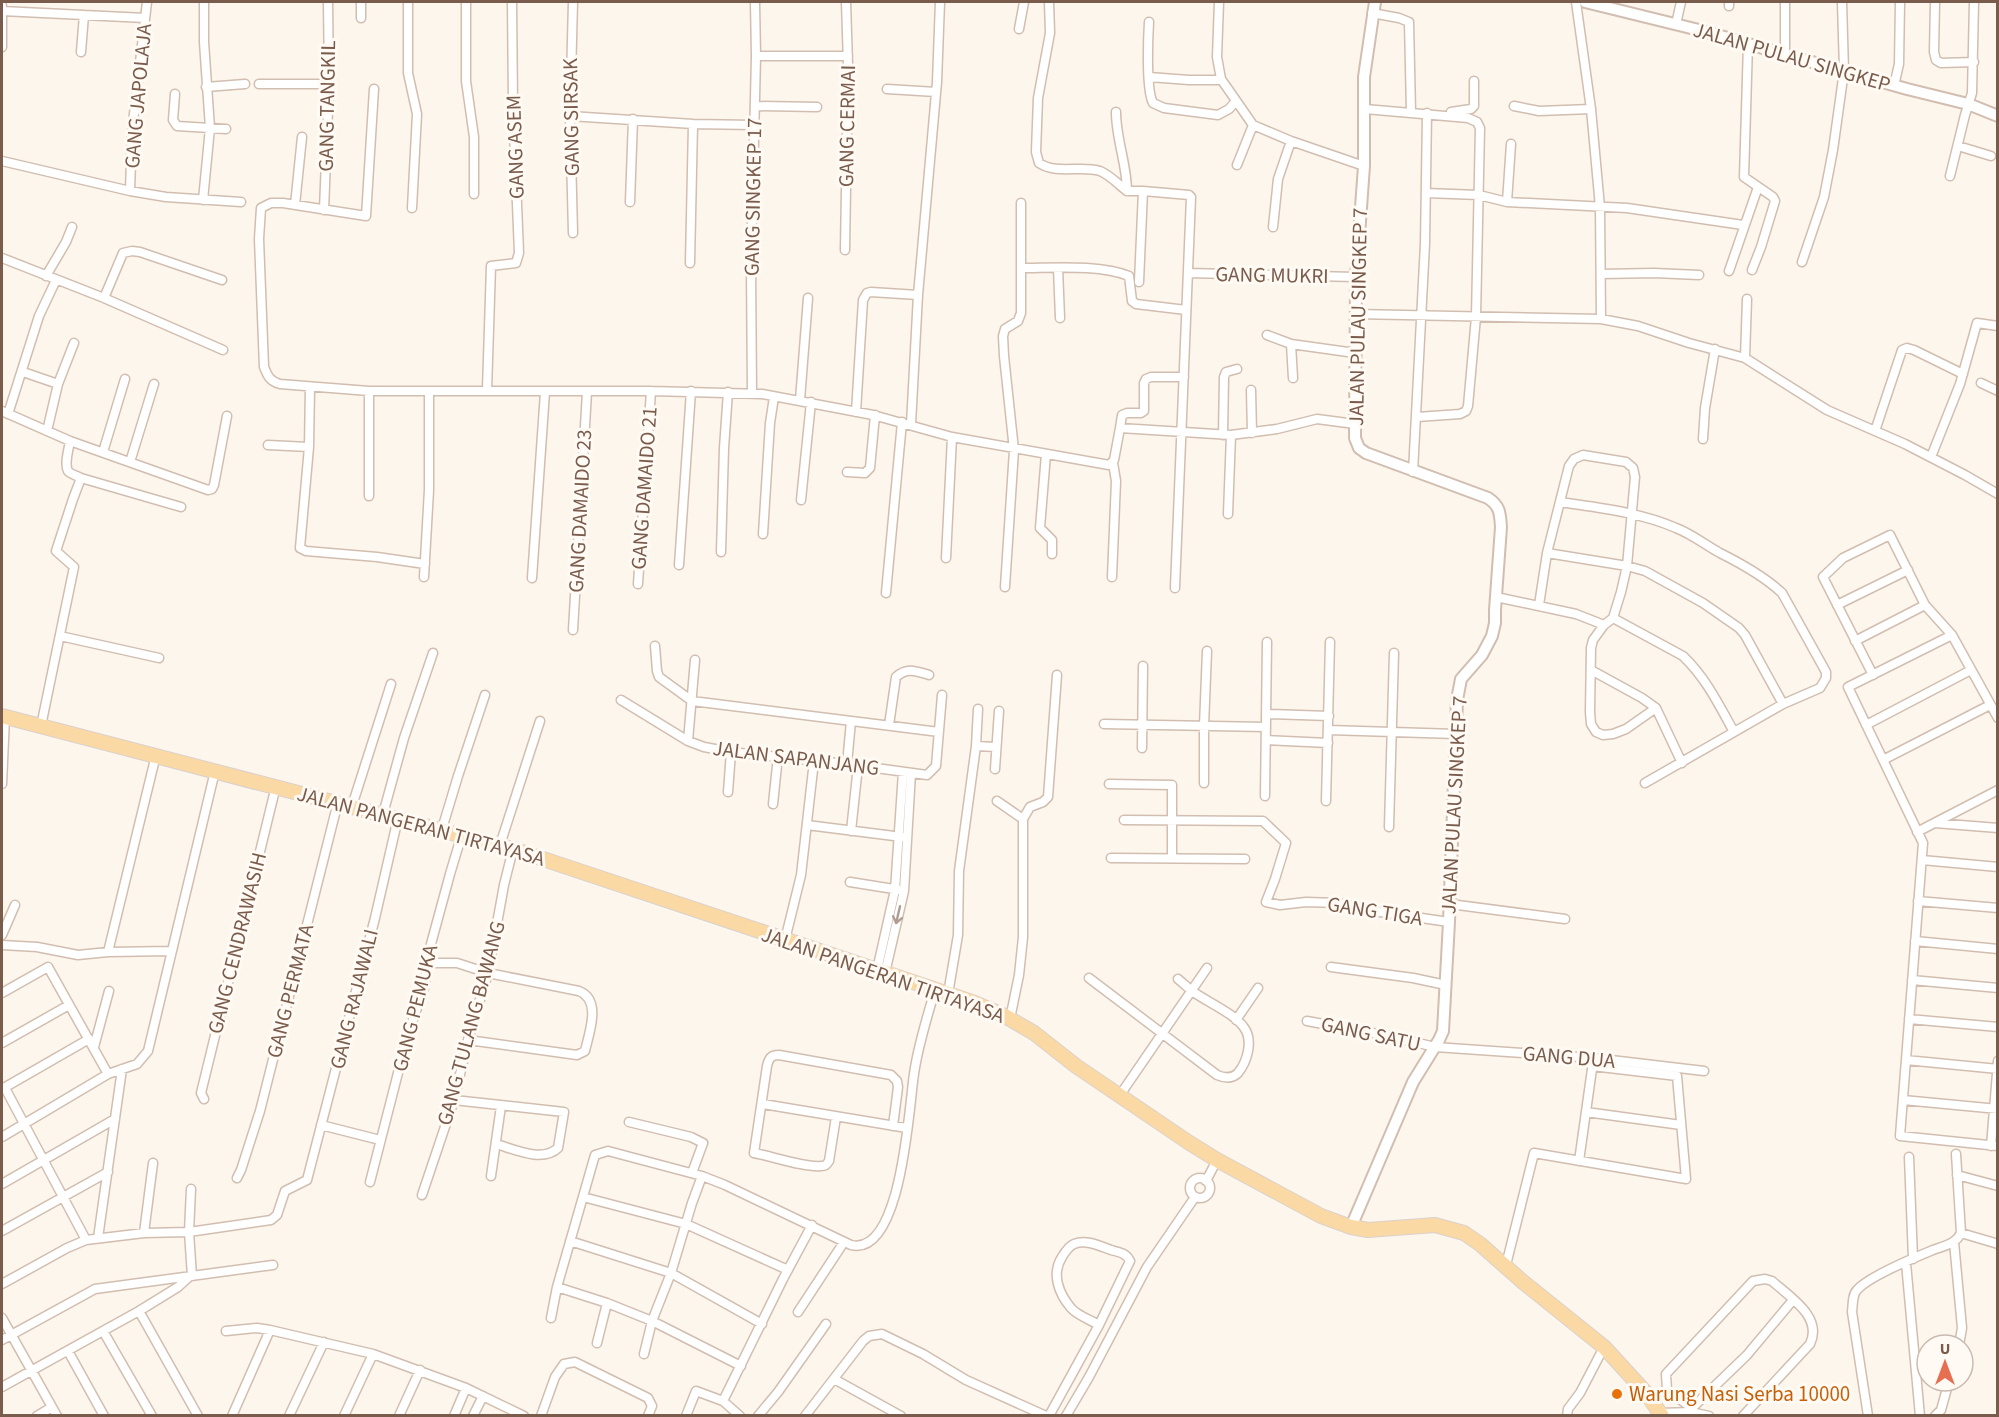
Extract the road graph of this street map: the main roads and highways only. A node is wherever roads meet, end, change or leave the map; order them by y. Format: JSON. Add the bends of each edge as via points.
{"nodes":[{"id":1,"x":3,"y":716,"type":"edge"},
{"id":2,"x":1661,"y":1414,"type":"edge"}],
"edges":[{"from":1,"to":2,"type":"main road","name":"JALAN PANGERAN TIRTAYASA","via":[[462,834],[975,1003],[1034,1033],[1076,1066],[1217,1160],[1304,1208],[1368,1230],[1435,1225],[1464,1233],[1604,1347]]}]}
